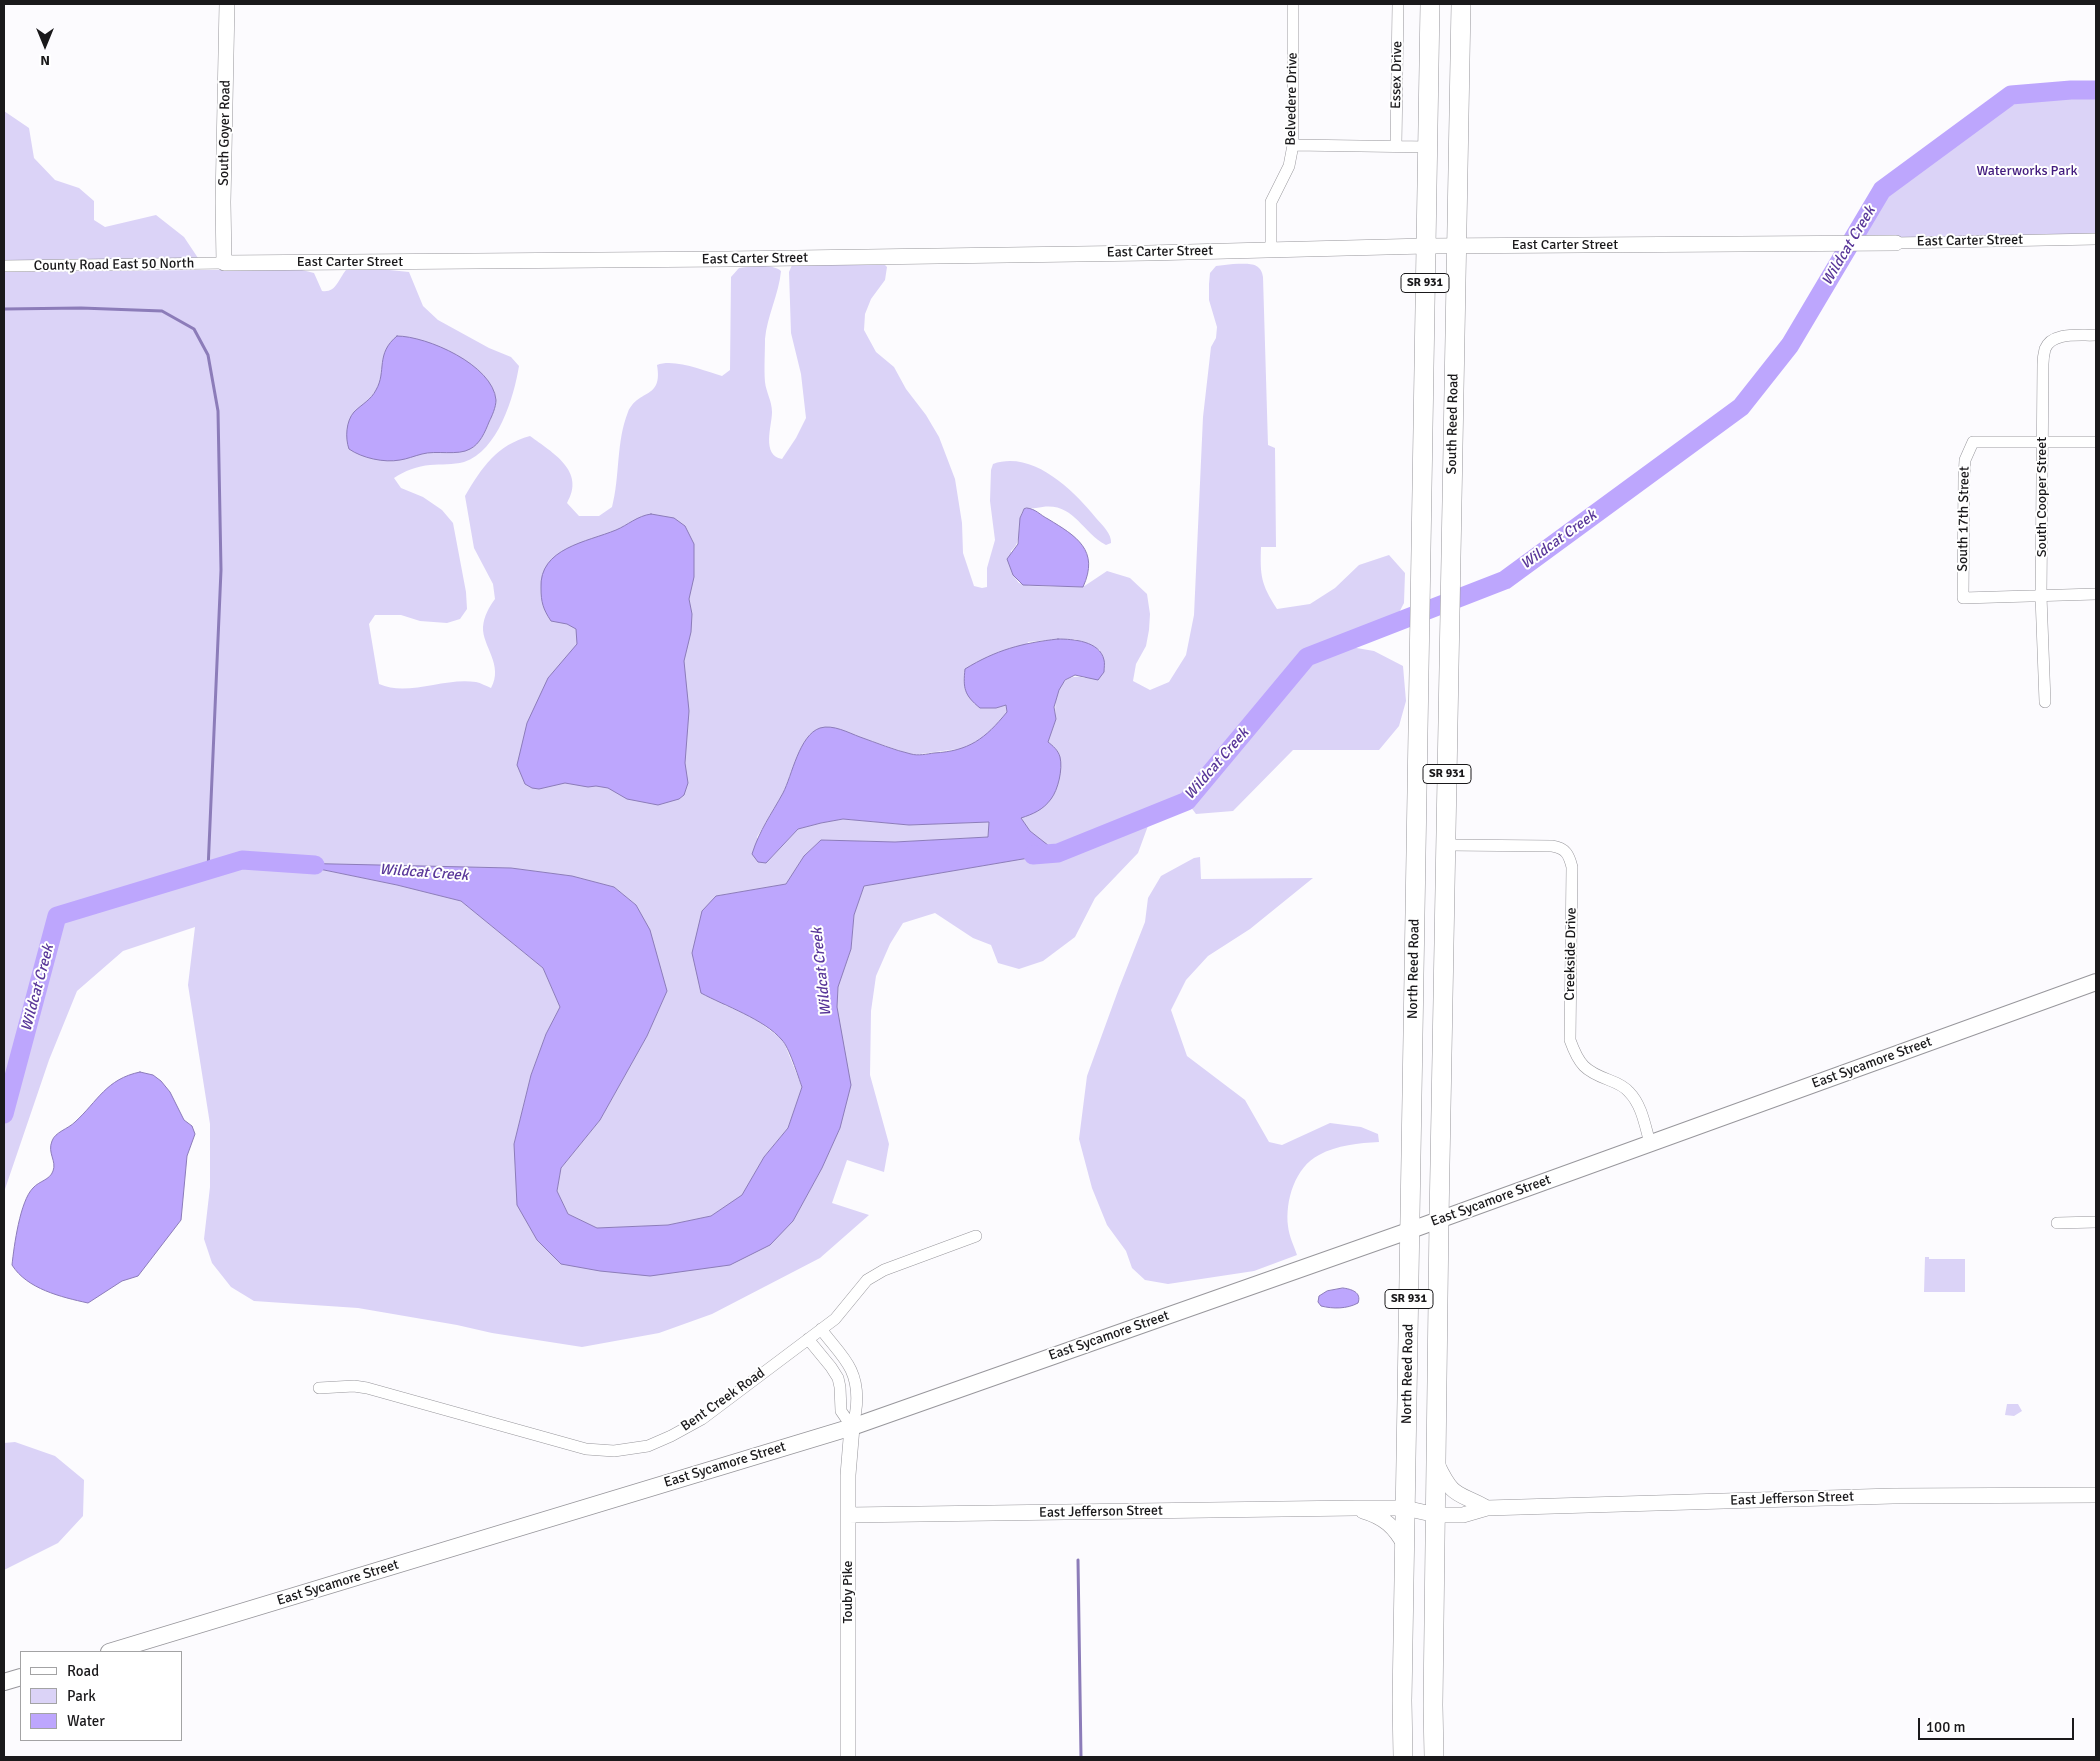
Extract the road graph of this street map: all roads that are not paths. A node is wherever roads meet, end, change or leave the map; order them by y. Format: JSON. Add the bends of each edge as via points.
{"nodes":[{"id":1,"x":227,"y":4,"type":"edge"},
{"id":2,"x":1293,"y":4,"type":"edge"},
{"id":3,"x":1398,"y":4,"type":"edge"},
{"id":4,"x":1430,"y":4,"type":"edge"},
{"id":5,"x":1461,"y":4,"type":"edge"},
{"id":6,"x":1293,"y":145,"type":"junction"},
{"id":7,"x":1396,"y":146,"type":"junction"},
{"id":8,"x":1428,"y":147,"type":"junction"},
{"id":9,"x":2096,"y":239,"type":"edge"},
{"id":10,"x":1896,"y":243,"type":"joint"},
{"id":11,"x":1426,"y":246,"type":"junction"},
{"id":12,"x":1457,"y":246,"type":"junction"},
{"id":13,"x":1271,"y":250,"type":"junction"},
{"id":14,"x":224,"y":263,"type":"junction"},
{"id":15,"x":4,"y":266,"type":"edge"},
{"id":16,"x":2096,"y":335,"type":"edge"},
{"id":17,"x":2043,"y":442,"type":"junction"},
{"id":18,"x":2096,"y":442,"type":"edge"},
{"id":19,"x":2096,"y":594,"type":"edge"},
{"id":20,"x":2041,"y":596,"type":"junction"},
{"id":21,"x":2045,"y":702,"type":"dead end"},
{"id":22,"x":1447,"y":844,"type":"junction"},
{"id":23,"x":2096,"y":982,"type":"edge"},
{"id":24,"x":1650,"y":1143,"type":"junction"},
{"id":25,"x":1439,"y":1219,"type":"junction"},
{"id":26,"x":2096,"y":1222,"type":"edge"},
{"id":27,"x":2057,"y":1223,"type":"dead end"},
{"id":28,"x":1410,"y":1230,"type":"junction"},
{"id":29,"x":976,"y":1236,"type":"dead end"},
{"id":30,"x":821,"y":1329,"type":"junction"},
{"id":31,"x":808,"y":1339,"type":"junction"},
{"id":32,"x":318,"y":1388,"type":"dead end"},
{"id":33,"x":852,"y":1427,"type":"junction"},
{"id":34,"x":1437,"y":1464,"type":"junction"},
{"id":35,"x":2096,"y":1495,"type":"edge"},
{"id":36,"x":1355,"y":1508,"type":"junction"},
{"id":37,"x":1406,"y":1508,"type":"junction"},
{"id":38,"x":1487,"y":1508,"type":"junction"},
{"id":39,"x":848,"y":1515,"type":"junction"},
{"id":40,"x":1436,"y":1515,"type":"junction"},
{"id":41,"x":1405,"y":1547,"type":"junction"},
{"id":42,"x":112,"y":1651,"type":"edge"},
{"id":43,"x":20,"y":1677,"type":"edge"},
{"id":44,"x":4,"y":1682,"type":"edge"},
{"id":45,"x":848,"y":1757,"type":"edge"},
{"id":46,"x":1403,"y":1757,"type":"edge"},
{"id":47,"x":1434,"y":1757,"type":"edge"}],
"edges":[{"from":1,"to":14,"type":"street","name":"South Goyer Road"},
{"from":2,"to":6,"type":"street","name":"Belvedere Drive"},
{"from":3,"to":7,"type":"street","name":"Essex Drive"},
{"from":4,"to":8,"type":"main road","number":"SR 931"},
{"from":5,"to":12,"type":"main road","name":"South Reed Road","number":"SR 931"},
{"from":6,"to":7,"type":"street"},
{"from":6,"to":13,"type":"street","name":"Belvedere Drive","via":[[1289,166],[1271,202]]},
{"from":7,"to":8,"type":"street"},
{"from":8,"to":11,"type":"main road","number":"SR 931"},
{"from":9,"to":10,"type":"street","name":"East Carter Street"},
{"from":10,"to":12,"type":"street","name":"East Carter Street"},
{"from":11,"to":12,"type":"street","name":"East Carter Street"},
{"from":11,"to":13,"type":"street","name":"East Carter Street"},
{"from":11,"to":28,"type":"main road","name":"North Reed Road","number":"SR 931"},
{"from":12,"to":22,"type":"main road","name":"South Reed Road","number":"SR 931"},
{"from":13,"to":14,"type":"street","name":"East Carter Street"},
{"from":14,"to":15,"type":"street","name":"County Road East 50 North"},
{"from":16,"to":17,"type":"street","name":"South Cooper Street","via":[[2058,337],[2045,348]]},
{"from":17,"to":18,"type":"street"},
{"from":17,"to":20,"type":"street","name":"South Cooper Street"},
{"from":17,"to":20,"type":"street","name":"South 17th Street","via":[[1973,442],[1965,460],[1964,478],[1963,598]]},
{"from":19,"to":20,"type":"street"},
{"from":20,"to":21,"type":"street","name":"South Cooper Street"},
{"from":22,"to":24,"type":"street","name":"Creekside Drive","via":[[1552,846],[1560,847],[1569,854],[1572,867],[1570,1040],[1577,1059],[1584,1067],[1620,1084],[1634,1098]]},
{"from":22,"to":25,"type":"main road","number":"SR 931"},
{"from":23,"to":24,"type":"main road","name":"East Sycamore Street"},
{"from":24,"to":25,"type":"main road","name":"East Sycamore Street"},
{"from":25,"to":28,"type":"main road","name":"East Sycamore Street"},
{"from":25,"to":34,"type":"main road","number":"SR 931"},
{"from":26,"to":27,"type":"street"},
{"from":28,"to":33,"type":"main road","name":"East Sycamore Street"},
{"from":28,"to":37,"type":"main road","name":"North Reed Road","number":"SR 931"},
{"from":29,"to":30,"type":"street","name":"Bent Creek Road","via":[[884,1270],[867,1280],[835,1318]]},
{"from":30,"to":31,"type":"street","name":"Bent Creek Road"},
{"from":30,"to":33,"type":"street","name":"Touby Pike","via":[[851,1370],[857,1406]]},
{"from":31,"to":32,"type":"street","name":"Bent Creek Road","via":[[702,1419],[648,1446],[614,1451],[586,1449],[367,1388]]},
{"from":31,"to":33,"type":"street","via":[[838,1378],[841,1411]]},
{"from":33,"to":39,"type":"street","name":"Touby Pike"},
{"from":33,"to":42,"type":"main road","name":"East Sycamore Street"},
{"from":34,"to":38,"type":"street","name":"East Jefferson Street","via":[[1453,1492]]},
{"from":34,"to":40,"type":"main road","number":"SR 931"},
{"from":35,"to":38,"type":"street","name":"East Jefferson Street","via":[[1893,1496]]},
{"from":36,"to":37,"type":"street","name":"East Jefferson Street"},
{"from":36,"to":39,"type":"street","name":"East Jefferson Street"},
{"from":36,"to":41,"type":"street","name":"East Jefferson Street","via":[[1372,1513],[1393,1526]]},
{"from":37,"to":40,"type":"street","name":"East Jefferson Street"},
{"from":37,"to":41,"type":"main road","name":"North Reed Road","number":"SR 931"},
{"from":38,"to":40,"type":"street","name":"East Jefferson Street","via":[[1463,1515]]},
{"from":39,"to":45,"type":"street","name":"Touby Pike"},
{"from":40,"to":47,"type":"main road","number":"SR 931"},
{"from":41,"to":46,"type":"main road","name":"North Reed Road","number":"SR 931"},
{"from":43,"to":44,"type":"main road"}]}
